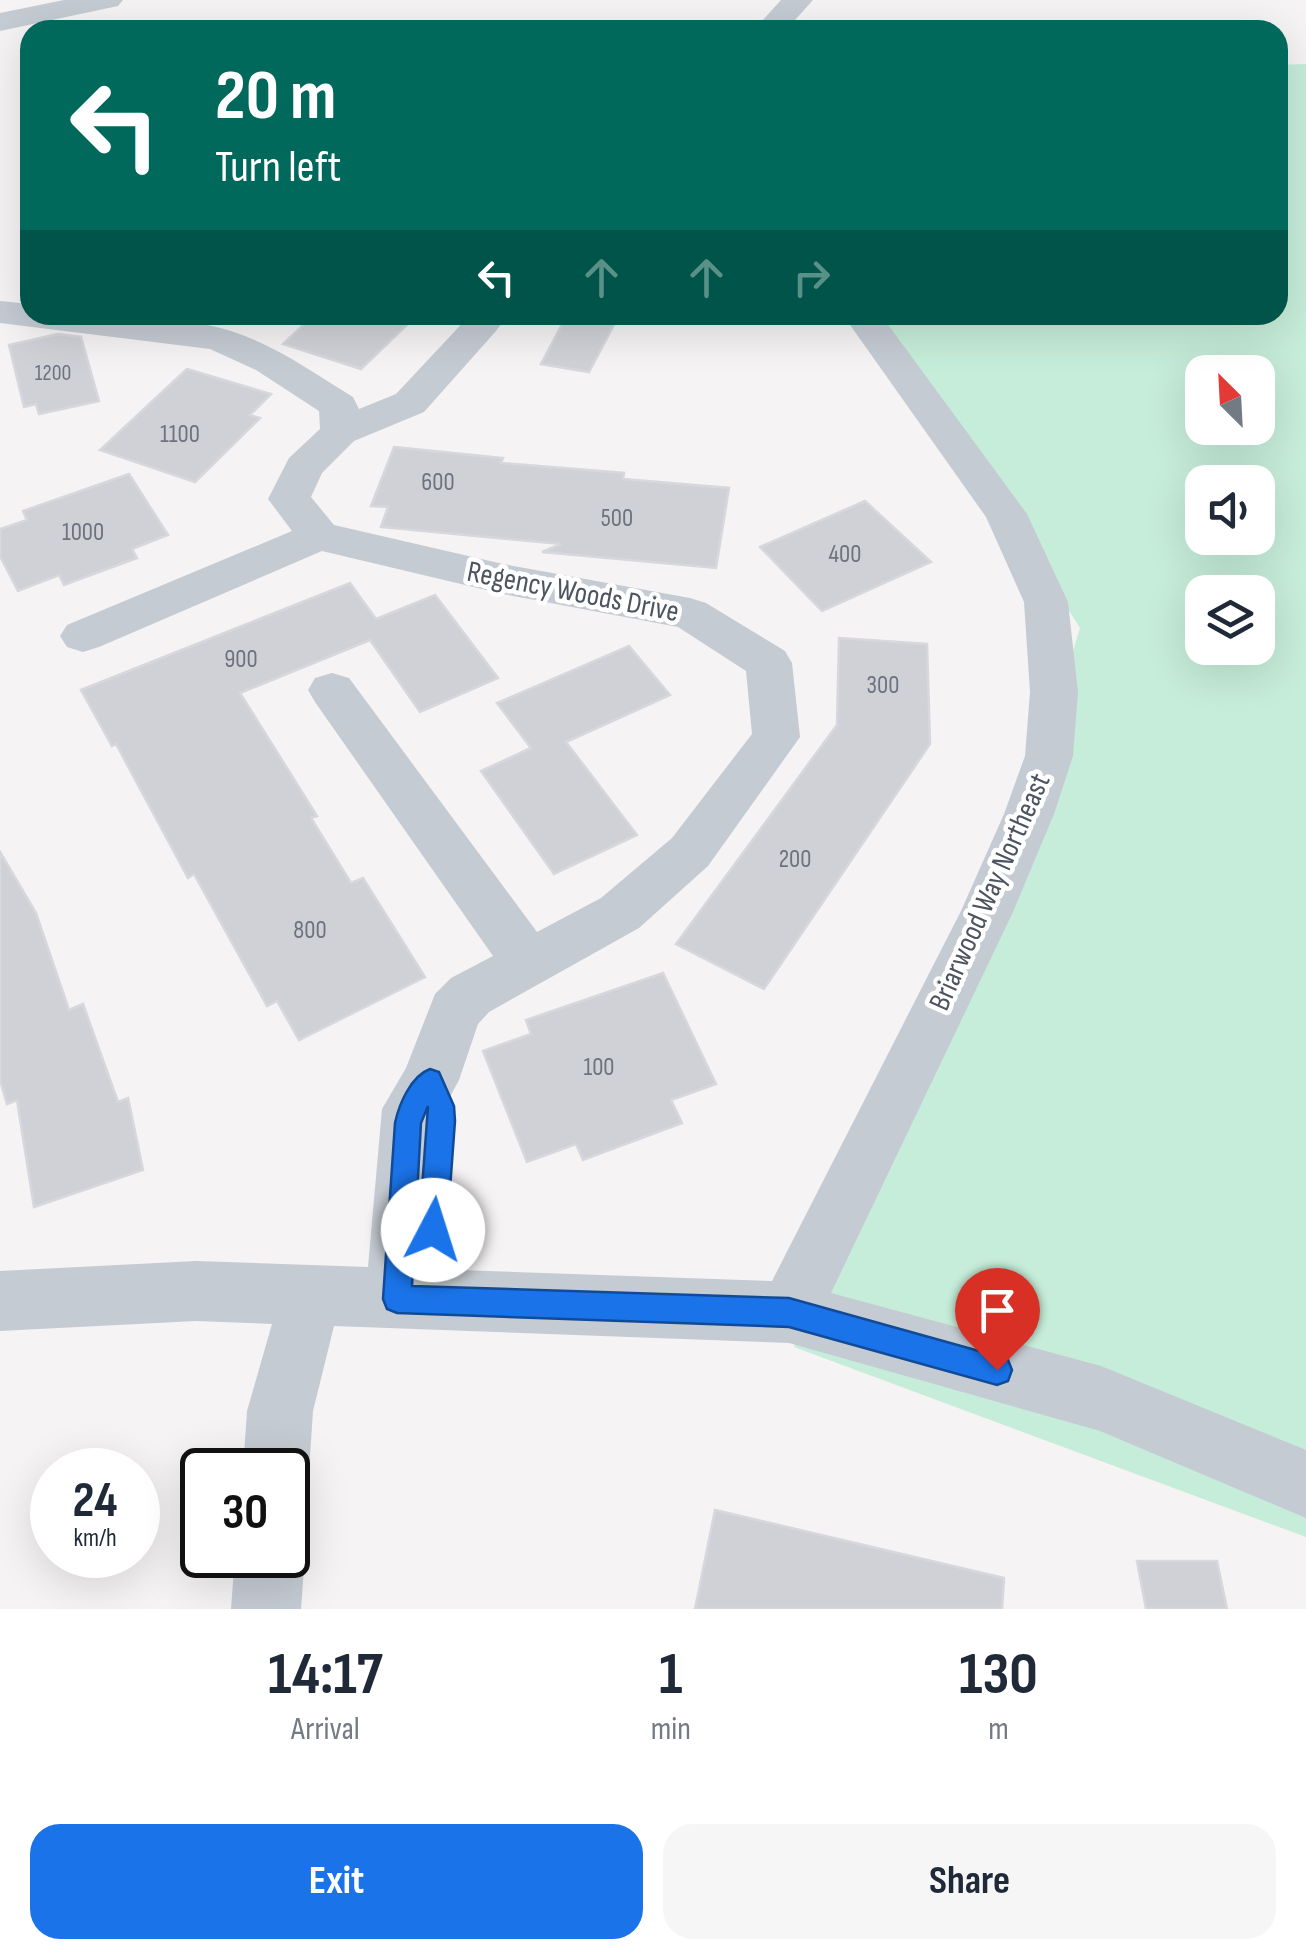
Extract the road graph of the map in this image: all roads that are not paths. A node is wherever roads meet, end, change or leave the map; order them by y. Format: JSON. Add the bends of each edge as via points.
{"nodes":[{"id":1,"x":108,"y":0,"type":"edge"},
{"id":2,"x":798,"y":0,"type":"edge"},
{"id":3,"x":779,"y":20,"type":"edge"},
{"id":4,"x":0,"y":22,"type":"edge"},
{"id":5,"x":198,"y":325,"type":"edge"},
{"id":6,"x":482,"y":325,"type":"edge"},
{"id":7,"x":869,"y":325,"type":"edge"},
{"id":8,"x":229,"y":327,"type":"edge"},
{"id":9,"x":340,"y":432,"type":"junction"},
{"id":10,"x":319,"y":536,"type":"junction"},
{"id":11,"x":83,"y":636,"type":"dead end"},
{"id":12,"x":332,"y":690,"type":"dead end"},
{"id":13,"x":527,"y":961,"type":"junction"},
{"id":14,"x":311,"y":1296,"type":"junction"},
{"id":15,"x":412,"y":1300,"type":"junction"},
{"id":16,"x":0,"y":1301,"type":"edge"},
{"id":17,"x":789,"y":1312,"type":"junction"},
{"id":18,"x":277,"y":1448,"type":"edge"},
{"id":19,"x":1306,"y":1484,"type":"edge"},
{"id":20,"x":268,"y":1578,"type":"edge"},
{"id":21,"x":266,"y":1609,"type":"edge"}],
"edges":[{"from":1,"to":4,"type":"street"},
{"from":2,"to":3,"type":"street"},
{"from":5,"to":8,"type":"street"},
{"from":6,"to":9,"type":"street","via":[[410,403]]},
{"from":7,"to":17,"type":"street","name":"Briarwood Way Northeast","via":[[1006,514],[1046,602],[1054,692],[1049,756],[987,912]]},
{"from":8,"to":9,"type":"street","via":[[339,406]]},
{"from":9,"to":10,"type":"street","via":[[304,467],[289,499]]},
{"from":10,"to":11,"type":"street"},
{"from":10,"to":13,"type":"street","name":"Regency Woods Drive","via":[[690,614],[769,664],[776,737],[690,852],[620,913]]},
{"from":12,"to":13,"type":"street"},
{"from":13,"to":15,"type":"street","name":"Regency Woods Drive","via":[[455,1011],[430,1080],[442,1121]]},
{"from":14,"to":15,"type":"street"},
{"from":14,"to":16,"type":"street","via":[[196,1291]]},
{"from":14,"to":18,"type":"street","via":[[280,1411]]},
{"from":15,"to":17,"type":"street"},
{"from":17,"to":19,"type":"street","via":[[1101,1399]]},
{"from":20,"to":21,"type":"street"}]}
